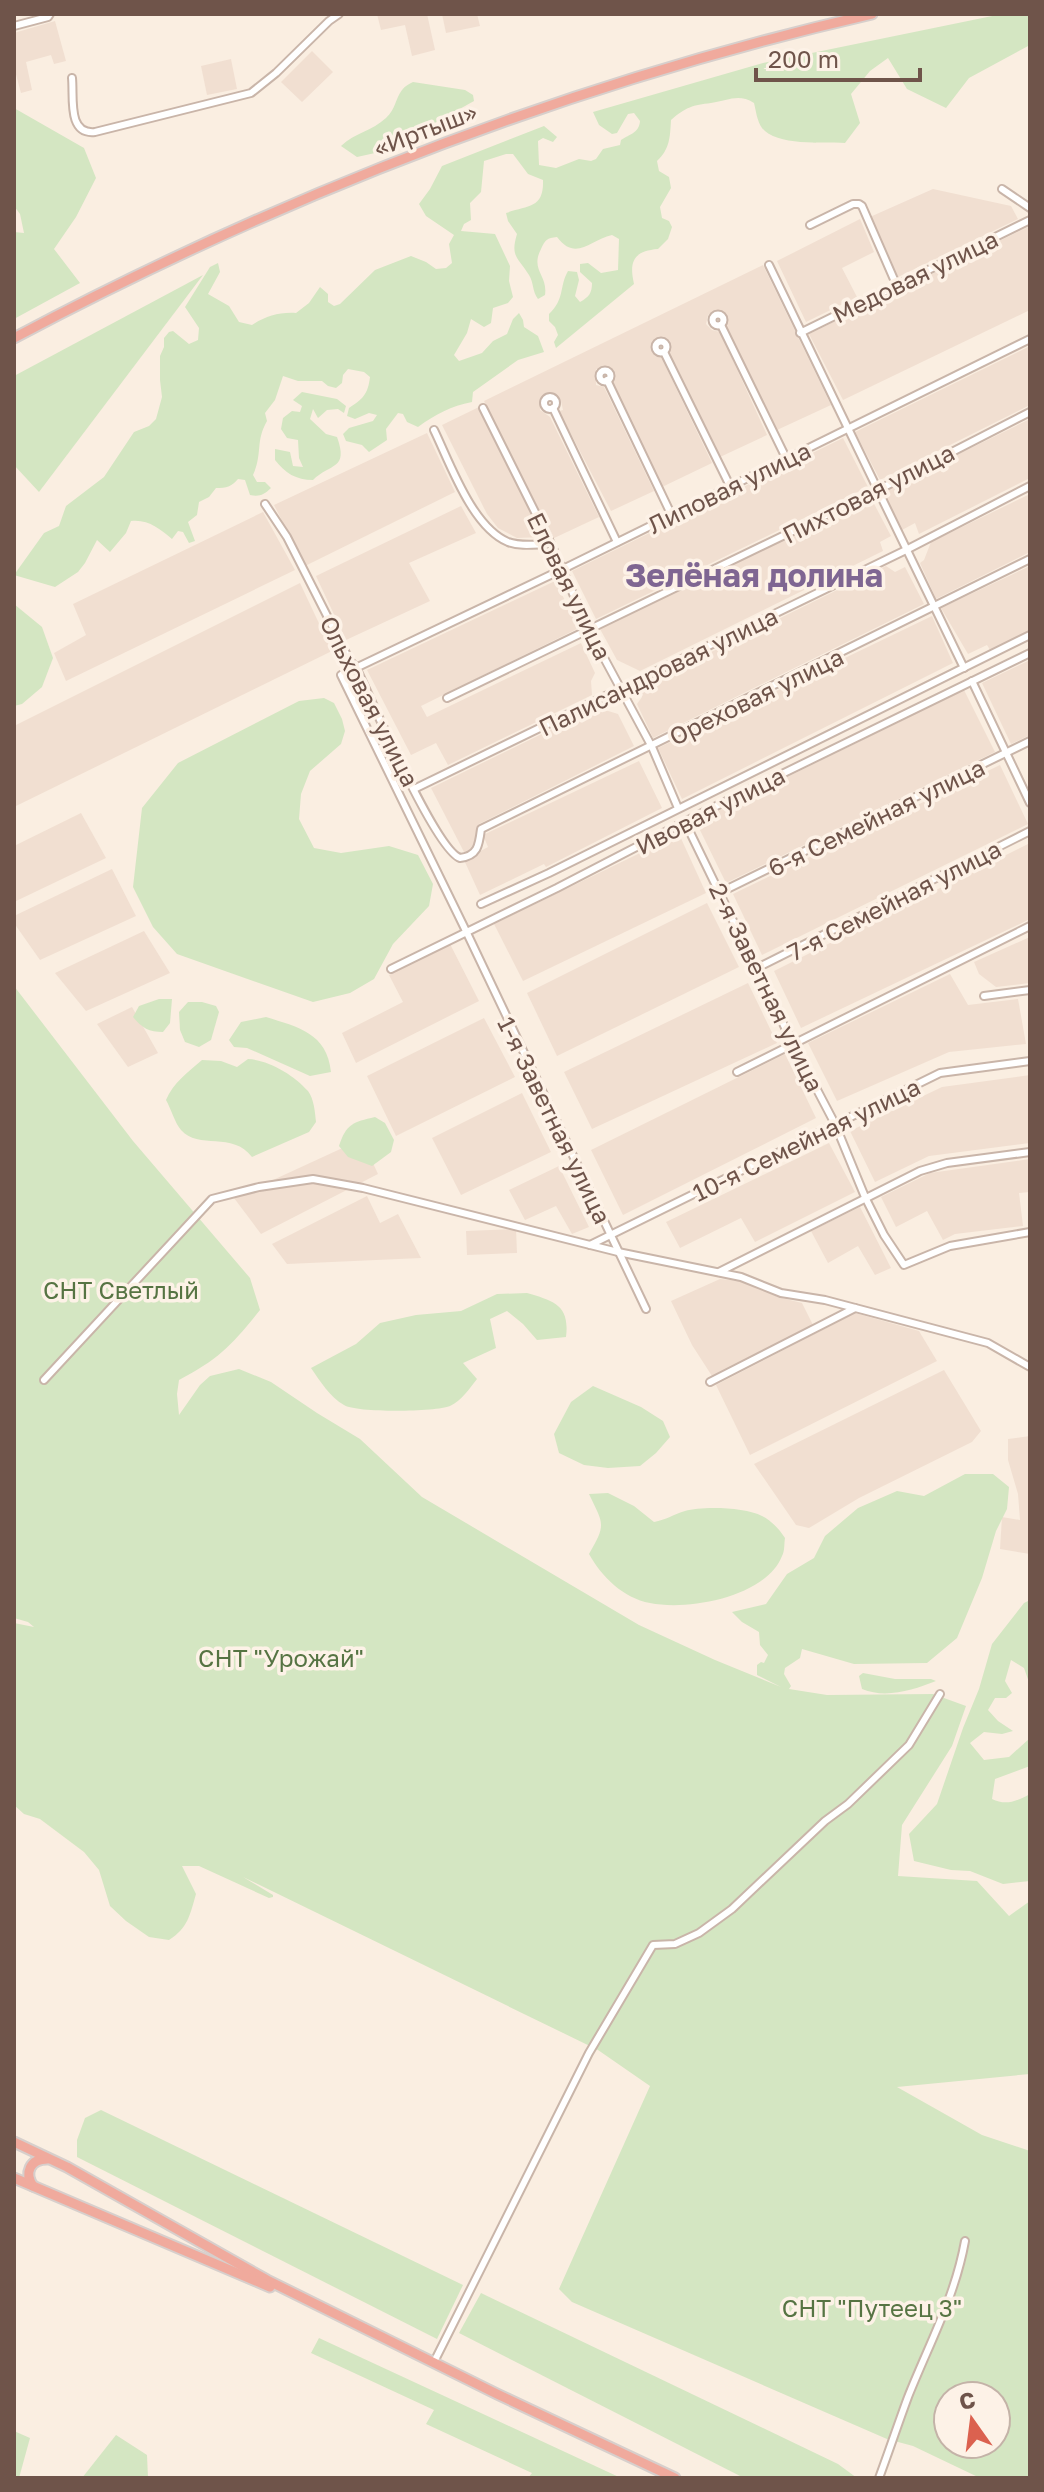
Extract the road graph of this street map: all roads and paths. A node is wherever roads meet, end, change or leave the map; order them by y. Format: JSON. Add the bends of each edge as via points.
{"nodes":[{"id":1,"x":339,"y":14,"type":"edge"},
{"id":2,"x":872,"y":14,"type":"edge"},
{"id":3,"x":49,"y":16,"type":"edge"},
{"id":4,"x":14,"y":26,"type":"edge"},
{"id":5,"x":72,"y":78,"type":"dead end"},
{"id":6,"x":1002,"y":189,"type":"dead end"},
{"id":7,"x":1030,"y":208,"type":"edge"},
{"id":8,"x":1030,"y":220,"type":"edge"},
{"id":9,"x":810,"y":225,"type":"dead end"},
{"id":10,"x":769,"y":265,"type":"dead end"},
{"id":11,"x":896,"y":284,"type":"junction"},
{"id":12,"x":721,"y":325,"type":"dead end"},
{"id":13,"x":800,"y":333,"type":"junction"},
{"id":14,"x":14,"y":338,"type":"edge"},
{"id":15,"x":1030,"y":339,"type":"edge"},
{"id":16,"x":664,"y":352,"type":"dead end"},
{"id":17,"x":607,"y":380,"type":"dead end"},
{"id":18,"x":483,"y":408,"type":"dead end"},
{"id":19,"x":553,"y":408,"type":"dead end"},
{"id":20,"x":1030,"y":412,"type":"edge"},
{"id":21,"x":848,"y":429,"type":"junction"},
{"id":22,"x":434,"y":430,"type":"dead end"},
{"id":23,"x":786,"y":458,"type":"junction"},
{"id":24,"x":730,"y":486,"type":"junction"},
{"id":25,"x":1030,"y":486,"type":"edge"},
{"id":26,"x":878,"y":490,"type":"junction"},
{"id":27,"x":265,"y":504,"type":"dead end"},
{"id":28,"x":671,"y":514,"type":"junction"},
{"id":29,"x":617,"y":542,"type":"junction"},
{"id":30,"x":551,"y":544,"type":"junction"},
{"id":31,"x":906,"y":550,"type":"junction"},
{"id":32,"x":1030,"y":559,"type":"edge"},
{"id":33,"x":561,"y":570,"type":"junction"},
{"id":34,"x":934,"y":608,"type":"junction"},
{"id":35,"x":589,"y":630,"type":"junction"},
{"id":36,"x":1030,"y":635,"type":"edge"},
{"id":37,"x":1030,"y":653,"type":"edge"},
{"id":38,"x":356,"y":667,"type":"junction"},
{"id":39,"x":964,"y":668,"type":"junction"},
{"id":40,"x":341,"y":675,"type":"joint"},
{"id":41,"x":972,"y":681,"type":"junction"},
{"id":42,"x":620,"y":690,"type":"junction"},
{"id":43,"x":447,"y":698,"type":"dead end"},
{"id":44,"x":1030,"y":741,"type":"edge"},
{"id":45,"x":652,"y":747,"type":"junction"},
{"id":46,"x":1007,"y":752,"type":"junction"},
{"id":47,"x":414,"y":789,"type":"junction"},
{"id":48,"x":1030,"y":803,"type":"edge"},
{"id":49,"x":678,"y":808,"type":"junction"},
{"id":50,"x":685,"y":822,"type":"junction"},
{"id":51,"x":481,"y":829,"type":"joint"},
{"id":52,"x":1030,"y":831,"type":"edge"},
{"id":53,"x":721,"y":892,"type":"junction"},
{"id":54,"x":481,"y":904,"type":"dead end"},
{"id":55,"x":1030,"y":926,"type":"edge"},
{"id":56,"x":466,"y":931,"type":"junction"},
{"id":57,"x":757,"y":968,"type":"junction"},
{"id":58,"x":391,"y":969,"type":"dead end"},
{"id":59,"x":1030,"y":990,"type":"edge"},
{"id":60,"x":984,"y":996,"type":"dead end"},
{"id":61,"x":793,"y":1044,"type":"junction"},
{"id":62,"x":1030,"y":1061,"type":"edge"},
{"id":63,"x":737,"y":1072,"type":"dead end"},
{"id":64,"x":835,"y":1124,"type":"junction"},
{"id":65,"x":1030,"y":1152,"type":"edge"},
{"id":66,"x":865,"y":1197,"type":"junction"},
{"id":67,"x":1030,"y":1232,"type":"edge"},
{"id":68,"x":611,"y":1236,"type":"junction"},
{"id":69,"x":590,"y":1245,"type":"junction"},
{"id":70,"x":618,"y":1252,"type":"junction"},
{"id":71,"x":718,"y":1272,"type":"junction"},
{"id":72,"x":855,"y":1308,"type":"junction"},
{"id":73,"x":646,"y":1309,"type":"dead end"},
{"id":74,"x":1030,"y":1367,"type":"edge"},
{"id":75,"x":44,"y":1380,"type":"dead end"},
{"id":76,"x":710,"y":1382,"type":"dead end"},
{"id":77,"x":940,"y":1694,"type":"dead end"},
{"id":78,"x":14,"y":2142,"type":"edge"},
{"id":79,"x":49,"y":2159,"type":"junction"},
{"id":80,"x":14,"y":2178,"type":"edge"},
{"id":81,"x":33,"y":2186,"type":"junction"},
{"id":82,"x":965,"y":2241,"type":"dead end"},
{"id":83,"x":434,"y":2362,"type":"junction"},
{"id":84,"x":497,"y":2394,"type":"junction"},
{"id":85,"x":675,"y":2478,"type":"edge"},
{"id":86,"x":879,"y":2478,"type":"edge"}],
"edges":[{"from":1,"to":5,"type":"street","via":[[251,93],[95,132],[86,133],[76,123]]},
{"from":2,"to":14,"type":"highway","name":"«Иртыш»","via":[[659,70],[420,151],[251,223]]},
{"from":3,"to":4,"type":"street"},
{"from":6,"to":7,"type":"street"},
{"from":8,"to":11,"type":"street","name":"Медовая улица"},
{"from":9,"to":11,"type":"street","via":[[853,204],[862,206]]},
{"from":10,"to":13,"type":"street"},
{"from":11,"to":13,"type":"street","name":"Медовая улица"},
{"from":12,"to":23,"type":"street"},
{"from":13,"to":21,"type":"street"},
{"from":15,"to":21,"type":"street","name":"Липовая улица"},
{"from":16,"to":24,"type":"street"},
{"from":17,"to":28,"type":"street"},
{"from":18,"to":30,"type":"street","name":"Еловая улица"},
{"from":19,"to":29,"type":"street"},
{"from":20,"to":26,"type":"street","name":"Пихтовая улица"},
{"from":21,"to":23,"type":"street","name":"Липовая улица"},
{"from":21,"to":26,"type":"street"},
{"from":22,"to":30,"type":"street","via":[[481,520],[513,544]]},
{"from":23,"to":24,"type":"street","name":"Липовая улица"},
{"from":24,"to":28,"type":"street","name":"Липовая улица"},
{"from":25,"to":31,"type":"street","name":"Палисандровая улица"},
{"from":26,"to":31,"type":"street"},
{"from":26,"to":35,"type":"street","name":"Пихтовая улица"},
{"from":27,"to":38,"type":"street","name":"Ольховая улица"},
{"from":28,"to":29,"type":"street","name":"Липовая улица"},
{"from":29,"to":33,"type":"street","name":"Липовая улица"},
{"from":30,"to":33,"type":"street","name":"Еловая улица"},
{"from":31,"to":34,"type":"street"},
{"from":31,"to":42,"type":"street","name":"Палисандровая улица"},
{"from":32,"to":34,"type":"street","name":"Ореховая улица"},
{"from":33,"to":35,"type":"street","name":"Еловая улица"},
{"from":33,"to":38,"type":"street","name":"Липовая улица"},
{"from":34,"to":39,"type":"street"},
{"from":34,"to":45,"type":"street","name":"Ореховая улица"},
{"from":35,"to":42,"type":"street","name":"Еловая улица"},
{"from":35,"to":43,"type":"street","name":"Пихтовая улица"},
{"from":36,"to":39,"type":"street","name":"Ивовая улица"},
{"from":37,"to":41,"type":"street","name":"Ивовая улица"},
{"from":38,"to":40,"type":"street","name":"Липовая улица"},
{"from":38,"to":47,"type":"street","name":"Ольховая улица"},
{"from":39,"to":49,"type":"street","name":"Ивовая улица"},
{"from":40,"to":56,"type":"street","name":"1-я Заветная улица"},
{"from":41,"to":46,"type":"street"},
{"from":41,"to":50,"type":"street","name":"Ивовая улица"},
{"from":42,"to":45,"type":"street","name":"Еловая улица"},
{"from":42,"to":47,"type":"street","name":"Палисандровая улица"},
{"from":44,"to":46,"type":"street","name":"6-я Семейная улица"},
{"from":45,"to":49,"type":"street","name":"Еловая улица"},
{"from":45,"to":51,"type":"street","name":"Ореховая улица"},
{"from":46,"to":48,"type":"street"},
{"from":46,"to":53,"type":"street","name":"6-я Семейная улица"},
{"from":47,"to":51,"type":"street","name":"Ольховая улица","via":[[456,857],[476,852]]},
{"from":49,"to":54,"type":"street","name":"Ивовая улица"},
{"from":50,"to":53,"type":"street","name":"2-я Заветная улица"},
{"from":50,"to":56,"type":"street","name":"Ивовая улица"},
{"from":52,"to":57,"type":"street","name":"7-я Семейная улица"},
{"from":53,"to":57,"type":"street","name":"2-я Заветная улица"},
{"from":55,"to":61,"type":"street"},
{"from":56,"to":58,"type":"street","name":"Ивовая улица"},
{"from":56,"to":68,"type":"street","name":"1-я Заветная улица"},
{"from":57,"to":61,"type":"street","name":"2-я Заветная улица"},
{"from":59,"to":60,"type":"street"},
{"from":61,"to":63,"type":"street"},
{"from":61,"to":64,"type":"street","name":"2-я Заветная улица"},
{"from":62,"to":64,"type":"street","name":"10-я Семейная улица","via":[[940,1073]]},
{"from":64,"to":66,"type":"street","name":"2-я Заветная улица"},
{"from":64,"to":68,"type":"street","name":"10-я Семейная улица"},
{"from":65,"to":66,"type":"street","via":[[938,1165]]},
{"from":66,"to":67,"type":"street","name":"2-я Заветная улица","via":[[904,1265],[950,1246]]},
{"from":66,"to":71,"type":"street"},
{"from":68,"to":69,"type":"street","name":"10-я Семейная улица"},
{"from":68,"to":70,"type":"street","name":"1-я Заветная улица"},
{"from":69,"to":70,"type":"street"},
{"from":69,"to":75,"type":"street","via":[[313,1179],[224,1195],[194,1216]]},
{"from":70,"to":71,"type":"street"},
{"from":70,"to":73,"type":"street","name":"1-я Заветная улица"},
{"from":71,"to":72,"type":"street","via":[[781,1293]]},
{"from":72,"to":74,"type":"street","via":[[988,1343]]},
{"from":72,"to":76,"type":"street"},
{"from":77,"to":83,"type":"street","via":[[909,1745],[732,1909],[675,1944],[653,1945],[589,2053]]},
{"from":78,"to":79,"type":"highway"},
{"from":79,"to":81,"type":"highway","via":[[30,2166]]},
{"from":79,"to":83,"type":"highway","via":[[267,2280]]},
{"from":80,"to":81,"type":"highway"},
{"from":81,"to":84,"type":"highway","via":[[266,2285]]},
{"from":82,"to":86,"type":"street","via":[[946,2310]]},
{"from":83,"to":84,"type":"highway"},
{"from":84,"to":85,"type":"highway"}]}
